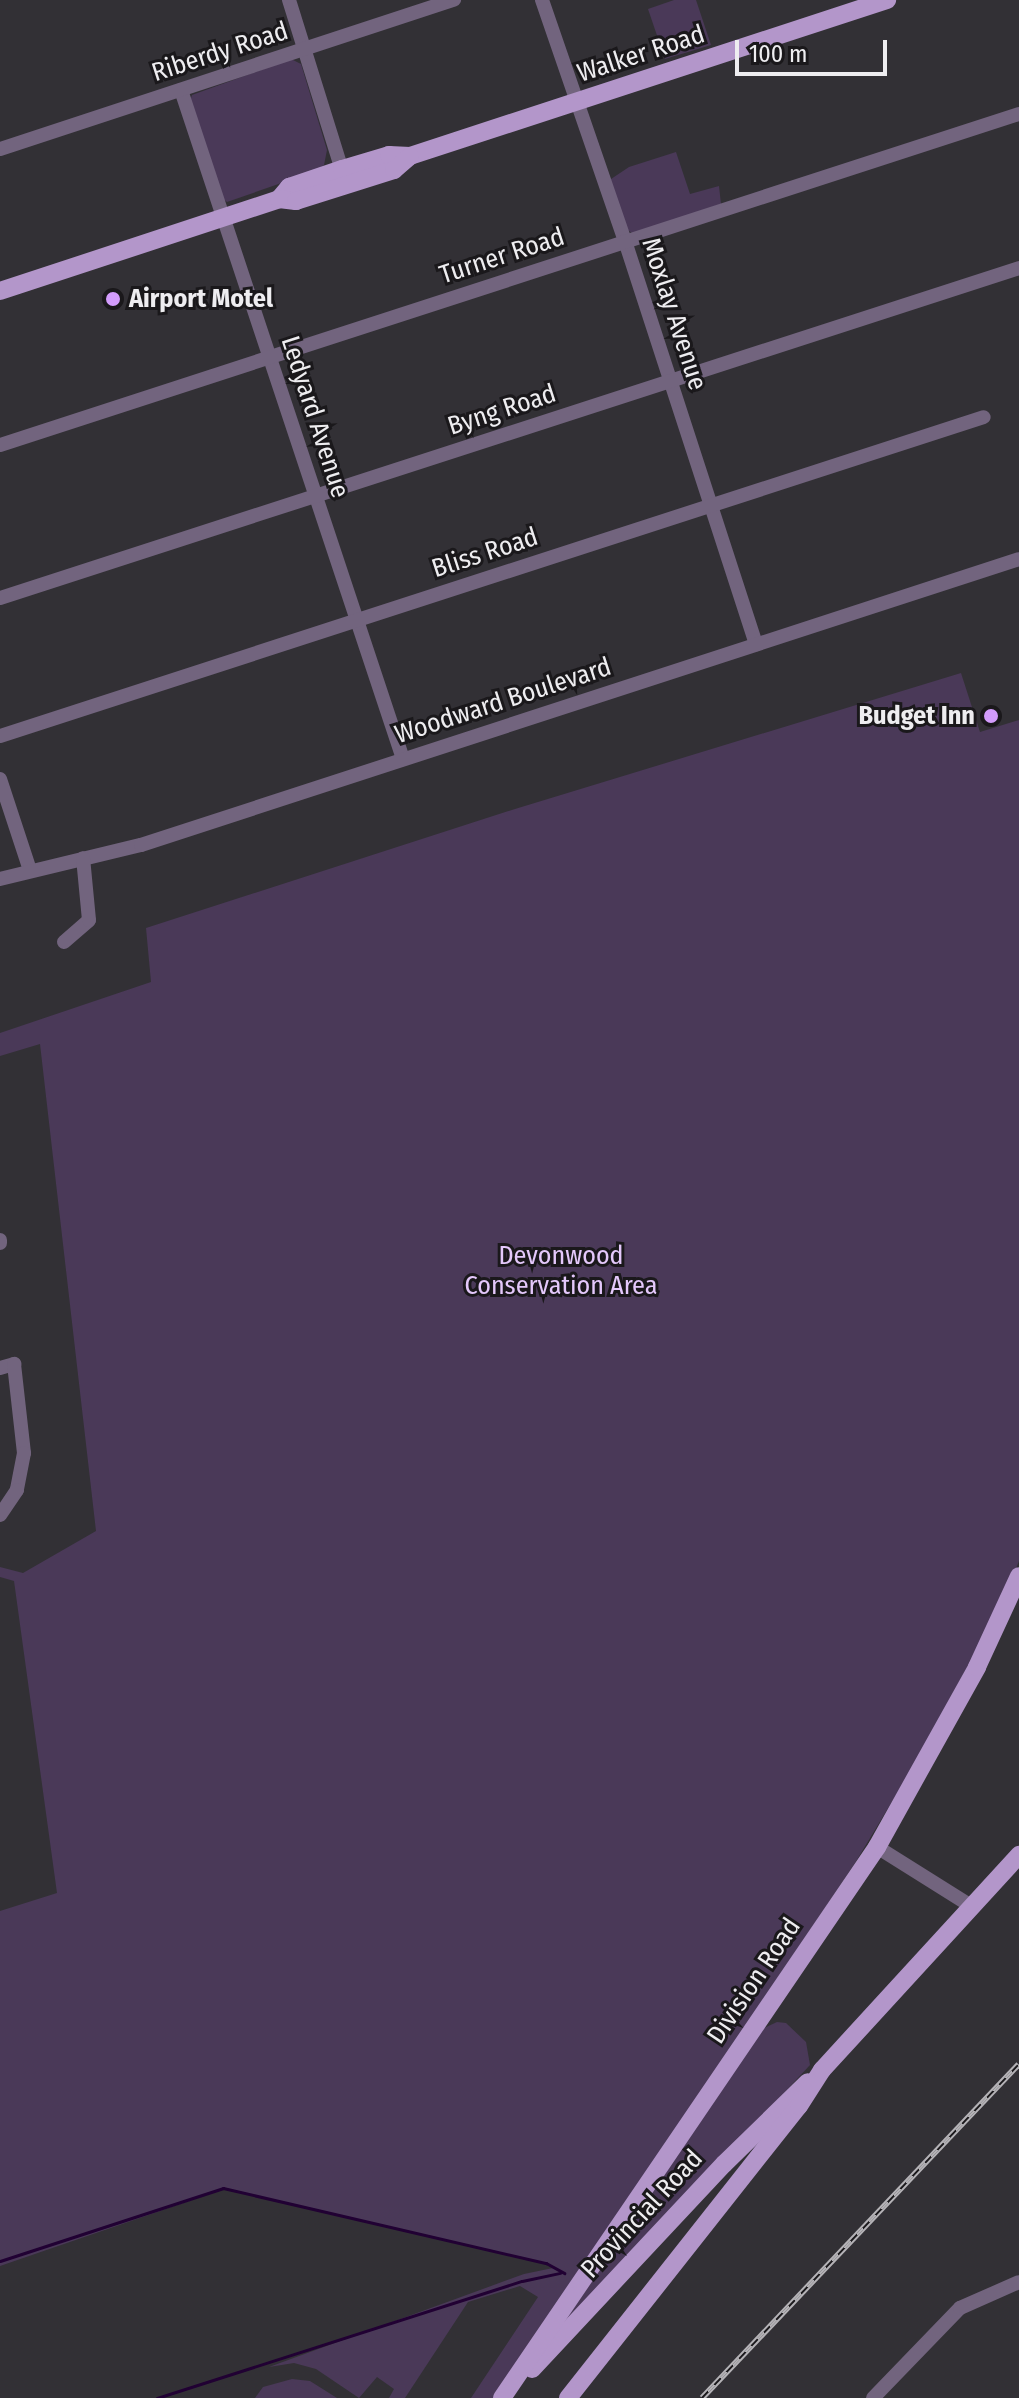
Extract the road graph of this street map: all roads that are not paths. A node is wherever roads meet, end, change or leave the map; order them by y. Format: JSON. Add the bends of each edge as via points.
{"nodes":[{"id":1,"x":289,"y":0,"type":"edge"},
{"id":2,"x":454,"y":0,"type":"edge"},
{"id":3,"x":542,"y":0,"type":"edge"},
{"id":4,"x":887,"y":0,"type":"edge"},
{"id":5,"x":304,"y":49,"type":"junction"},
{"id":6,"x":181,"y":90,"type":"junction"},
{"id":7,"x":577,"y":102,"type":"junction"},
{"id":8,"x":1019,"y":114,"type":"edge"},
{"id":9,"x":0,"y":149,"type":"edge"},
{"id":10,"x":344,"y":177,"type":"junction"},
{"id":11,"x":223,"y":218,"type":"junction"},
{"id":12,"x":625,"y":241,"type":"junction"},
{"id":13,"x":1019,"y":268,"type":"edge"},
{"id":14,"x":0,"y":291,"type":"edge"},
{"id":15,"x":270,"y":357,"type":"junction"},
{"id":16,"x":670,"y":381,"type":"junction"},
{"id":17,"x":984,"y":417,"type":"dead end"},
{"id":18,"x":0,"y":445,"type":"edge"},
{"id":19,"x":316,"y":496,"type":"junction"},
{"id":20,"x":711,"y":505,"type":"junction"},
{"id":21,"x":1019,"y":559,"type":"edge"},
{"id":22,"x":0,"y":598,"type":"edge"},
{"id":23,"x":357,"y":620,"type":"junction"},
{"id":24,"x":756,"y":644,"type":"junction"},
{"id":25,"x":0,"y":736,"type":"edge"},
{"id":26,"x":403,"y":759,"type":"junction"},
{"id":27,"x":0,"y":779,"type":"edge"},
{"id":28,"x":83,"y":858,"type":"junction"},
{"id":29,"x":30,"y":870,"type":"junction"},
{"id":30,"x":0,"y":879,"type":"edge"},
{"id":31,"x":64,"y":942,"type":"dead end"},
{"id":32,"x":0,"y":1368,"type":"edge"},
{"id":33,"x":0,"y":1515,"type":"edge"},
{"id":34,"x":1019,"y":1576,"type":"edge"},
{"id":35,"x":877,"y":1847,"type":"junction"},
{"id":36,"x":1019,"y":1855,"type":"edge"},
{"id":37,"x":971,"y":1906,"type":"junction"},
{"id":38,"x":822,"y":2070,"type":"junction"},
{"id":39,"x":724,"y":2164,"type":"junction"},
{"id":40,"x":721,"y":2204,"type":"junction"},
{"id":41,"x":1019,"y":2282,"type":"edge"},
{"id":42,"x":503,"y":2398,"type":"edge"},
{"id":43,"x":568,"y":2398,"type":"edge"},
{"id":44,"x":873,"y":2398,"type":"edge"}],
"edges":[{"from":1,"to":5,"type":"street"},
{"from":2,"to":5,"type":"street","name":"Riberdy Road"},
{"from":3,"to":7,"type":"street","name":"Moxlay Avenue"},
{"from":4,"to":7,"type":"main road","name":"Walker Road"},
{"from":5,"to":6,"type":"street","name":"Riberdy Road"},
{"from":5,"to":10,"type":"street"},
{"from":6,"to":9,"type":"street","name":"Riberdy Road"},
{"from":6,"to":11,"type":"street","name":"Ledyard Avenue"},
{"from":7,"to":10,"type":"main road","name":"Walker Road","via":[[410,156],[389,155]]},
{"from":7,"to":12,"type":"street","name":"Moxlay Avenue"},
{"from":8,"to":12,"type":"street","name":"Turner Road"},
{"from":10,"to":11,"type":"main road","name":"Walker Road","via":[[289,187],[279,199]]},
{"from":11,"to":14,"type":"main road","name":"Walker Road"},
{"from":11,"to":15,"type":"street","name":"Ledyard Avenue"},
{"from":12,"to":15,"type":"street","name":"Turner Road"},
{"from":12,"to":16,"type":"street","name":"Moxlay Avenue"},
{"from":13,"to":16,"type":"street","name":"Byng Road"},
{"from":15,"to":18,"type":"street","name":"Turner Road"},
{"from":15,"to":19,"type":"street","name":"Ledyard Avenue"},
{"from":16,"to":19,"type":"street","name":"Byng Road"},
{"from":16,"to":20,"type":"street","name":"Moxlay Avenue"},
{"from":17,"to":20,"type":"street","name":"Bliss Road"},
{"from":19,"to":22,"type":"street","name":"Byng Road"},
{"from":19,"to":23,"type":"street","name":"Ledyard Avenue"},
{"from":20,"to":23,"type":"street","name":"Bliss Road"},
{"from":20,"to":24,"type":"street","name":"Moxlay Avenue"},
{"from":21,"to":24,"type":"street","name":"Woodward Boulevard"},
{"from":23,"to":25,"type":"street","name":"Bliss Road"},
{"from":23,"to":26,"type":"street","name":"Ledyard Avenue"},
{"from":24,"to":26,"type":"street","name":"Woodward Boulevard"},
{"from":26,"to":28,"type":"street","name":"Woodward Boulevard","via":[[141,845]]},
{"from":27,"to":29,"type":"street"},
{"from":28,"to":29,"type":"street","name":"Woodward Boulevard"},
{"from":28,"to":31,"type":"street","via":[[89,920]]},
{"from":29,"to":30,"type":"street","name":"Woodward Boulevard"},
{"from":32,"to":33,"type":"street","via":[[14,1364],[24,1453],[17,1490]]},
{"from":34,"to":35,"type":"main road","name":"Division Road","via":[[977,1667]]},
{"from":35,"to":37,"type":"street"},
{"from":35,"to":42,"type":"main road","name":"Division Road"},
{"from":36,"to":37,"type":"main road","name":"Provincial Road"},
{"from":37,"to":38,"type":"main road","name":"Provincial Road"},
{"from":38,"to":39,"type":"main road","name":"Provincial Road"},
{"from":38,"to":40,"type":"main road","name":"Provincial Road"},
{"from":39,"to":40,"type":"main road","via":[[718,2189]]},
{"from":39,"to":42,"type":"main road","name":"Provincial Road"},
{"from":40,"to":43,"type":"main road","name":"Provincial Road"},
{"from":41,"to":44,"type":"street","via":[[960,2308]]}]}
